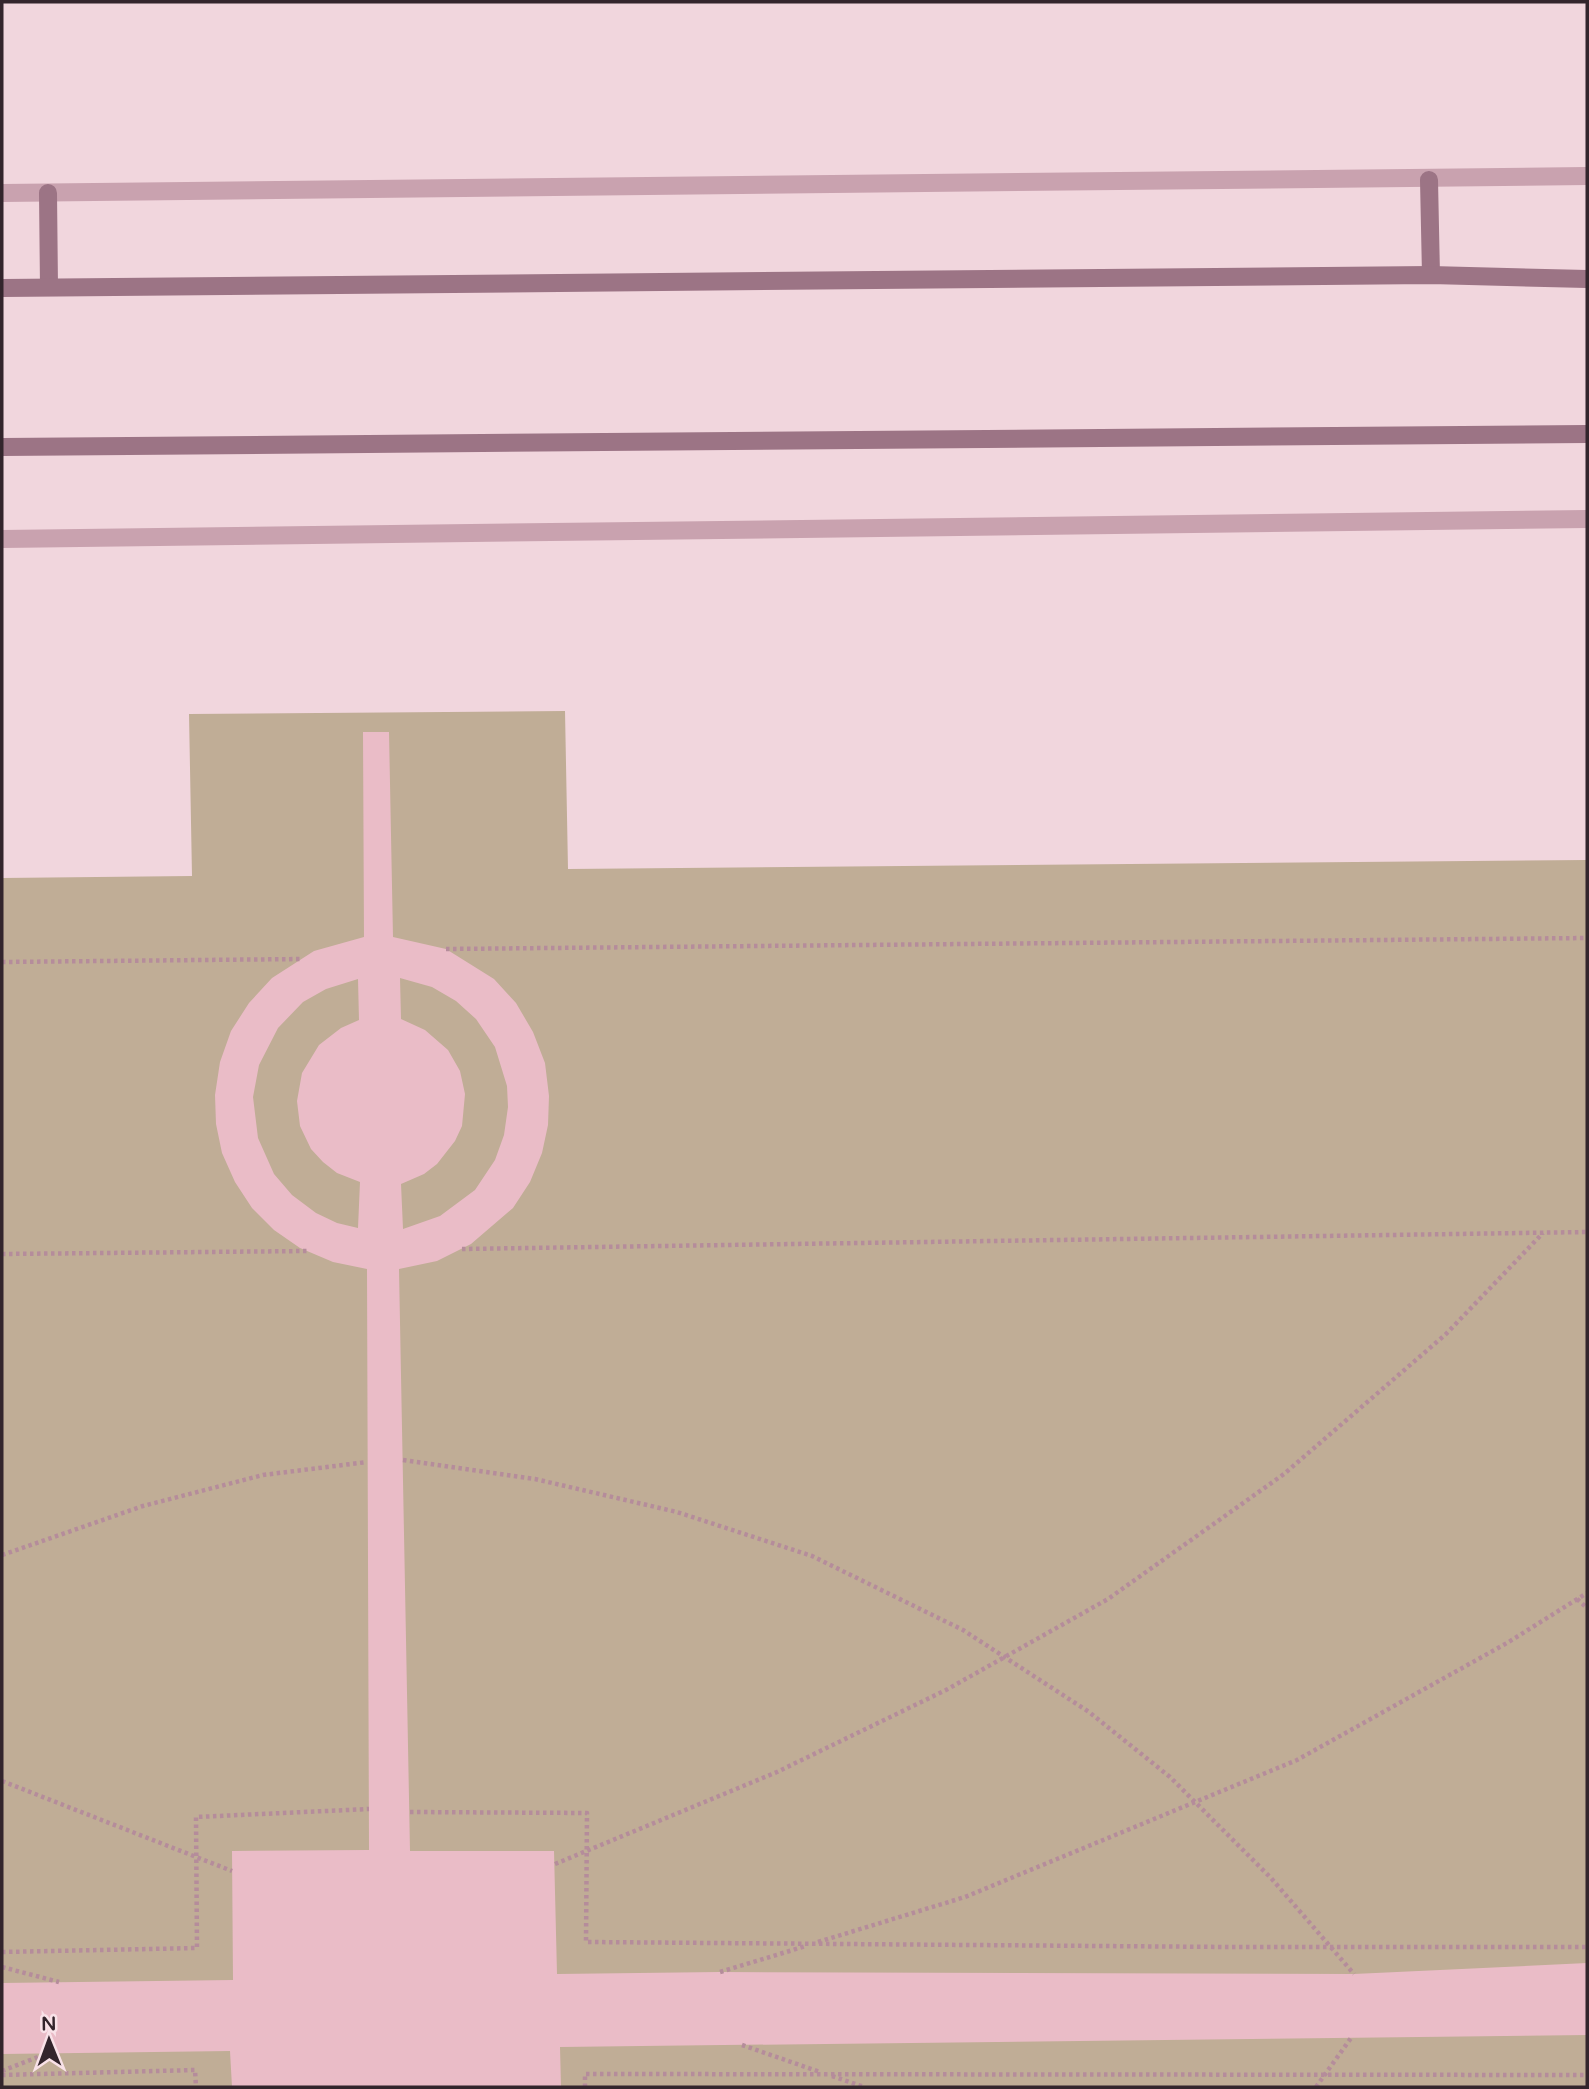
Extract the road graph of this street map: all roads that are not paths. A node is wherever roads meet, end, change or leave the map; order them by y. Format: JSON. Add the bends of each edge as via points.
{"nodes":[{"id":1,"x":1587,"y":177,"type":"edge"},
{"id":2,"x":1429,"y":180,"type":"junction"},
{"id":3,"x":2,"y":193,"type":"edge"},
{"id":4,"x":48,"y":193,"type":"junction"},
{"id":5,"x":1431,"y":275,"type":"junction"},
{"id":6,"x":1587,"y":279,"type":"edge"},
{"id":7,"x":49,"y":287,"type":"junction"},
{"id":8,"x":2,"y":288,"type":"edge"},
{"id":9,"x":1587,"y":434,"type":"edge"},
{"id":10,"x":2,"y":447,"type":"edge"},
{"id":11,"x":1587,"y":519,"type":"edge"},
{"id":12,"x":2,"y":539,"type":"edge"}],
"edges":[{"from":1,"to":2,"type":"street"},
{"from":2,"to":4,"type":"street"},
{"from":2,"to":5,"type":"main road"},
{"from":3,"to":4,"type":"street"},
{"from":4,"to":7,"type":"main road"},
{"from":5,"to":6,"type":"main road"},
{"from":5,"to":7,"type":"main road"},
{"from":7,"to":8,"type":"main road"},
{"from":9,"to":10,"type":"main road"},
{"from":11,"to":12,"type":"street"}]}
